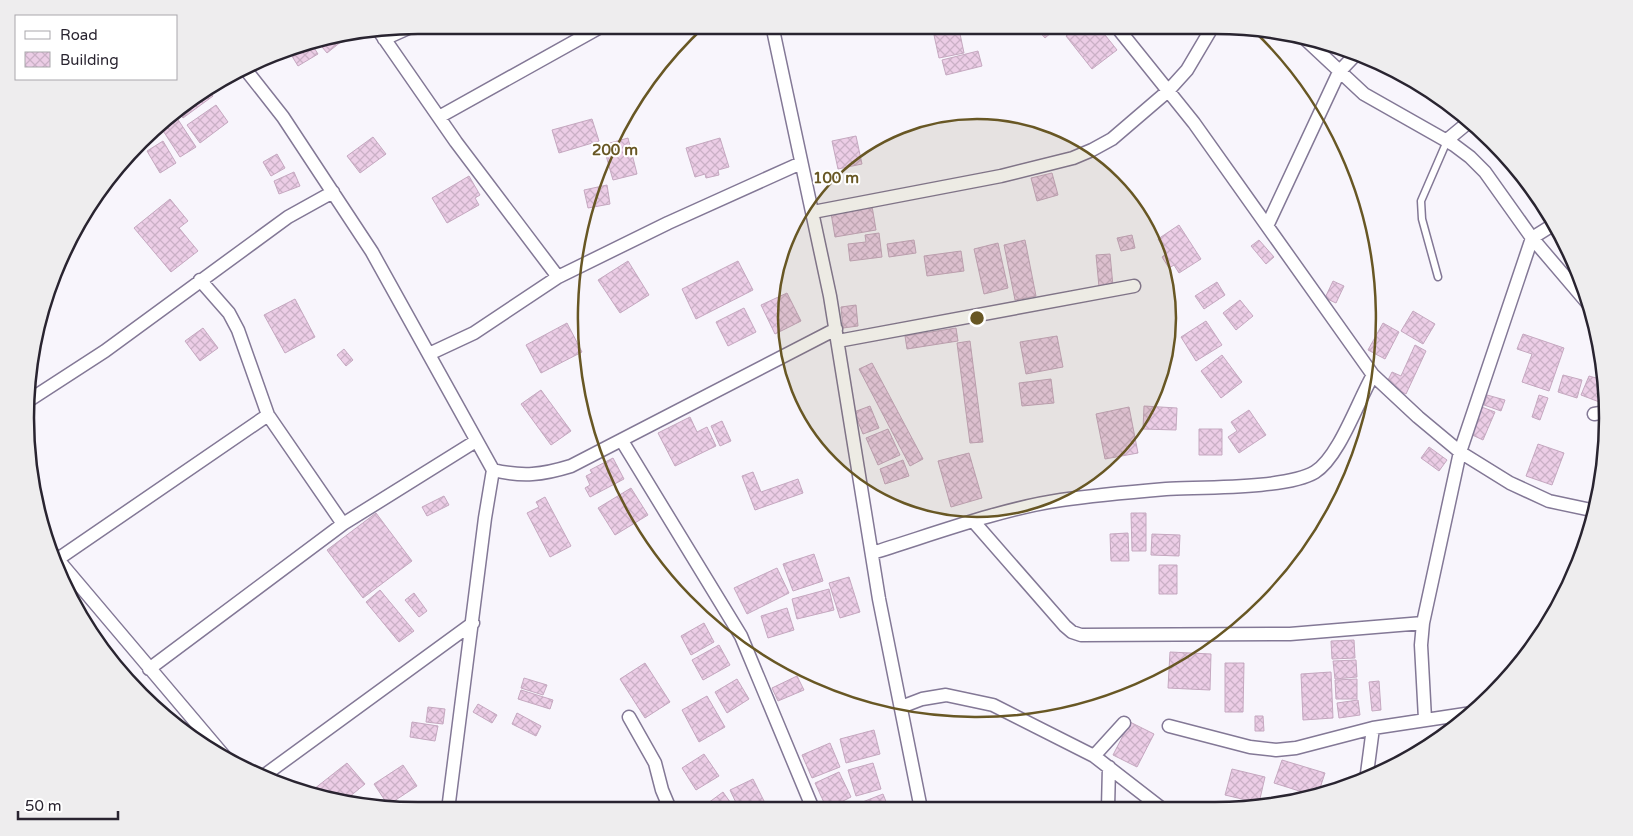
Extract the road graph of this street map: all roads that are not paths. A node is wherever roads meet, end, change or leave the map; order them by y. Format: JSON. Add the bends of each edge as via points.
{"nodes":[{"id":1,"x":588,"y":34,"type":"edge"},
{"id":2,"x":774,"y":34,"type":"edge"},
{"id":3,"x":1122,"y":34,"type":"edge"},
{"id":4,"x":1208,"y":34,"type":"edge"},
{"id":5,"x":382,"y":36,"type":"edge"},
{"id":6,"x":1313,"y":47,"type":"edge"},
{"id":7,"x":1351,"y":59,"type":"edge"},
{"id":8,"x":1339,"y":72,"type":"junction"},
{"id":9,"x":248,"y":73,"type":"edge"},
{"id":10,"x":1168,"y":91,"type":"junction"},
{"id":11,"x":439,"y":117,"type":"junction"},
{"id":12,"x":1464,"y":126,"type":"edge"},
{"id":13,"x":1447,"y":140,"type":"junction"},
{"id":14,"x":801,"y":163,"type":"junction"},
{"id":15,"x":333,"y":192,"type":"junction"},
{"id":16,"x":813,"y":212,"type":"junction"},
{"id":17,"x":1268,"y":224,"type":"junction"},
{"id":18,"x":1549,"y":227,"type":"edge"},
{"id":19,"x":1532,"y":238,"type":"junction"},
{"id":20,"x":558,"y":277,"type":"junction"},
{"id":21,"x":1438,"y":277,"type":"dead end"},
{"id":22,"x":200,"y":280,"type":"junction"},
{"id":23,"x":1134,"y":286,"type":"dead end"},
{"id":24,"x":1578,"y":292,"type":"edge"},
{"id":25,"x":837,"y":335,"type":"junction"},
{"id":26,"x":429,"y":354,"type":"junction"},
{"id":27,"x":1373,"y":375,"type":"junction"},
{"id":28,"x":35,"y":396,"type":"edge"},
{"id":29,"x":268,"y":415,"type":"junction"},
{"id":30,"x":476,"y":441,"type":"junction"},
{"id":31,"x":622,"y":441,"type":"junction"},
{"id":32,"x":1460,"y":452,"type":"junction"},
{"id":33,"x":493,"y":470,"type":"junction"},
{"id":34,"x":1588,"y":509,"type":"edge"},
{"id":35,"x":974,"y":522,"type":"junction"},
{"id":36,"x":343,"y":524,"type":"junction"},
{"id":37,"x":872,"y":553,"type":"junction"},
{"id":38,"x":59,"y":556,"type":"edge"},
{"id":39,"x":64,"y":568,"type":"edge"},
{"id":40,"x":473,"y":623,"type":"junction"},
{"id":41,"x":1423,"y":623,"type":"junction"},
{"id":42,"x":149,"y":669,"type":"junction"},
{"id":43,"x":901,"y":707,"type":"junction"},
{"id":44,"x":1459,"y":715,"type":"edge"},
{"id":45,"x":629,"y":717,"type":"dead end"},
{"id":46,"x":1425,"y":719,"type":"junction"},
{"id":47,"x":1124,"y":723,"type":"dead end"},
{"id":48,"x":1169,"y":726,"type":"dead end"},
{"id":49,"x":1373,"y":728,"type":"junction"},
{"id":50,"x":211,"y":741,"type":"edge"},
{"id":51,"x":1094,"y":756,"type":"junction"},
{"id":52,"x":1110,"y":767,"type":"junction"},
{"id":53,"x":1367,"y":771,"type":"edge"},
{"id":54,"x":269,"y":772,"type":"edge"},
{"id":55,"x":449,"y":802,"type":"edge"},
{"id":56,"x":667,"y":802,"type":"edge"},
{"id":57,"x":810,"y":802,"type":"edge"},
{"id":58,"x":920,"y":802,"type":"edge"},
{"id":59,"x":1108,"y":802,"type":"edge"},
{"id":60,"x":1154,"y":802,"type":"edge"}],
"edges":[{"from":1,"to":11,"type":"street"},
{"from":2,"to":14,"type":"street"},
{"from":3,"to":10,"type":"street"},
{"from":4,"to":10,"type":"street","via":[[1187,70]]},
{"from":5,"to":11,"type":"street"},
{"from":6,"to":8,"type":"street"},
{"from":7,"to":8,"type":"street"},
{"from":8,"to":13,"type":"street","via":[[1364,94]]},
{"from":8,"to":17,"type":"street"},
{"from":9,"to":15,"type":"street","via":[[283,117]]},
{"from":10,"to":16,"type":"street","via":[[1112,139],[1073,158],[1001,176]]},
{"from":10,"to":17,"type":"street"},
{"from":11,"to":20,"type":"street"},
{"from":12,"to":13,"type":"street"},
{"from":13,"to":19,"type":"street","via":[[1485,172]]},
{"from":13,"to":21,"type":"lane","via":[[1421,201],[1422,219]]},
{"from":14,"to":16,"type":"street"},
{"from":14,"to":20,"type":"street"},
{"from":15,"to":22,"type":"street","via":[[288,217]]},
{"from":15,"to":26,"type":"street","via":[[372,252]]},
{"from":16,"to":25,"type":"street"},
{"from":17,"to":27,"type":"street"},
{"from":18,"to":19,"type":"street"},
{"from":19,"to":24,"type":"street"},
{"from":19,"to":32,"type":"street"},
{"from":20,"to":26,"type":"street","via":[[474,334]]},
{"from":22,"to":28,"type":"street","via":[[105,351]]},
{"from":22,"to":29,"type":"street","via":[[229,313],[238,330]]},
{"from":23,"to":25,"type":"street"},
{"from":25,"to":31,"type":"street"},
{"from":25,"to":37,"type":"street"},
{"from":26,"to":30,"type":"street"},
{"from":27,"to":32,"type":"street"},
{"from":27,"to":35,"type":"street","via":[[1341,442],[1316,472],[1268,483],[1068,499]]},
{"from":29,"to":36,"type":"street"},
{"from":29,"to":38,"type":"street"},
{"from":30,"to":33,"type":"street"},
{"from":30,"to":36,"type":"street"},
{"from":31,"to":33,"type":"street","via":[[549,473],[521,476]]},
{"from":31,"to":57,"type":"street","via":[[741,636]]},
{"from":32,"to":34,"type":"street","via":[[1510,483],[1549,501]]},
{"from":32,"to":41,"type":"street"},
{"from":33,"to":40,"type":"street"},
{"from":35,"to":37,"type":"street"},
{"from":35,"to":41,"type":"street","via":[[1065,626],[1081,635],[1290,634]]},
{"from":36,"to":42,"type":"street"},
{"from":37,"to":43,"type":"street"},
{"from":39,"to":42,"type":"street"},
{"from":40,"to":54,"type":"street"},
{"from":40,"to":55,"type":"street"},
{"from":41,"to":46,"type":"street","via":[[1421,652]]},
{"from":42,"to":50,"type":"street"},
{"from":43,"to":51,"type":"street","via":[[946,695],[969,698],[993,705]]},
{"from":43,"to":58,"type":"street"},
{"from":44,"to":46,"type":"street"},
{"from":45,"to":56,"type":"street","via":[[654,763]]},
{"from":46,"to":49,"type":"street"},
{"from":47,"to":51,"type":"street"},
{"from":48,"to":49,"type":"street","via":[[1250,747],[1276,750]]},
{"from":49,"to":53,"type":"street"},
{"from":51,"to":52,"type":"street"},
{"from":52,"to":59,"type":"street"},
{"from":52,"to":60,"type":"street"}]}
